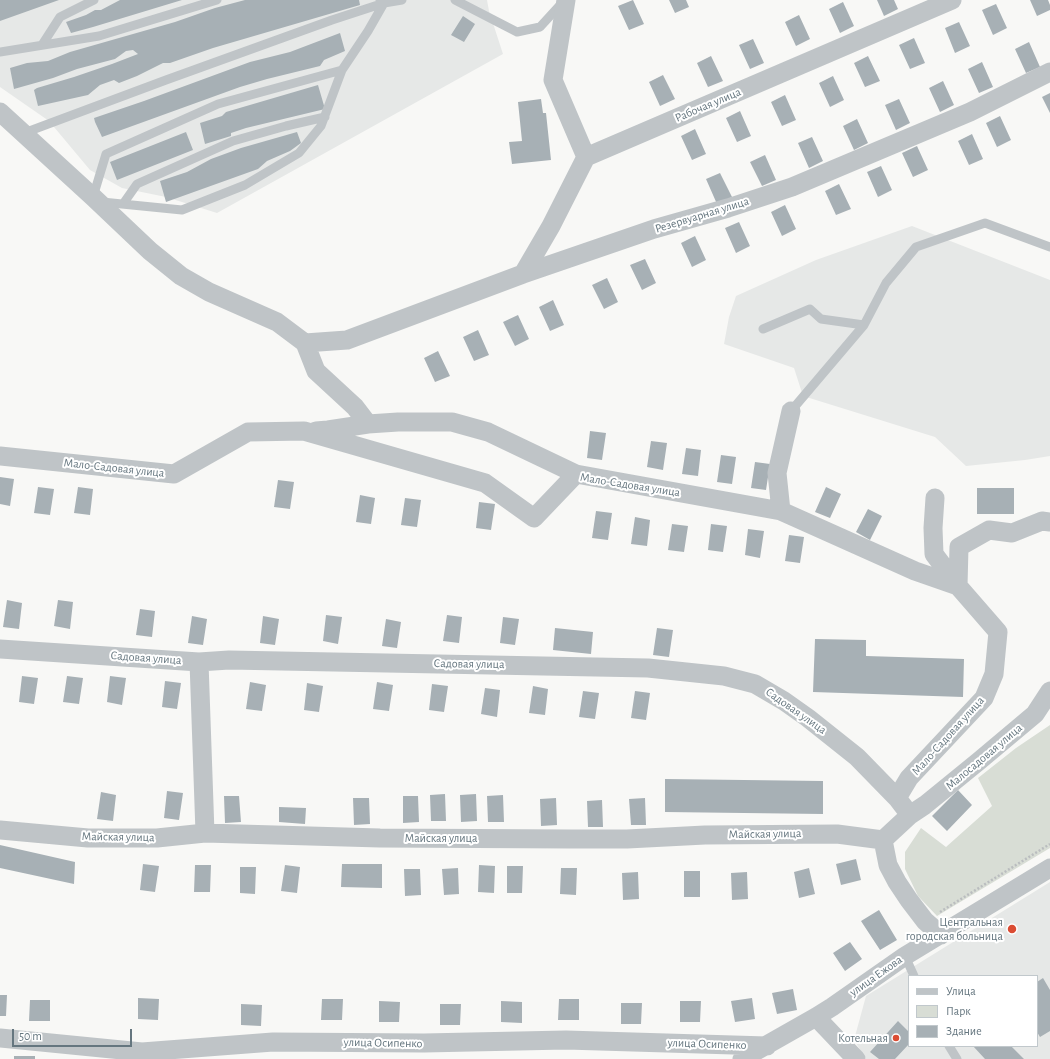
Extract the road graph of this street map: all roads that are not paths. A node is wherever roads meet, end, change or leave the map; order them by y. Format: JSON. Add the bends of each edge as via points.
{"nodes":[{"id":1,"x":94,"y":0,"type":"edge"},
{"id":2,"x":217,"y":0,"type":"edge"},
{"id":3,"x":402,"y":0,"type":"edge"},
{"id":4,"x":454,"y":0,"type":"edge"},
{"id":5,"x":565,"y":0,"type":"edge"},
{"id":6,"x":952,"y":0,"type":"edge"},
{"id":7,"x":382,"y":2,"type":"edge"},
{"id":8,"x":42,"y":45,"type":"junction"},
{"id":9,"x":0,"y":52,"type":"edge"},
{"id":10,"x":342,"y":70,"type":"junction"},
{"id":11,"x":1050,"y":72,"type":"edge"},
{"id":12,"x":0,"y":112,"type":"edge"},
{"id":13,"x":325,"y":117,"type":"junction"},
{"id":14,"x":24,"y":133,"type":"junction"},
{"id":15,"x":586,"y":157,"type":"junction"},
{"id":16,"x":96,"y":199,"type":"junction"},
{"id":17,"x":123,"y":204,"type":"junction"},
{"id":18,"x":1050,"y":247,"type":"edge"},
{"id":19,"x":523,"y":274,"type":"junction"},
{"id":20,"x":864,"y":325,"type":"junction"},
{"id":21,"x":763,"y":329,"type":"dead end"},
{"id":22,"x":305,"y":343,"type":"junction"},
{"id":23,"x":791,"y":411,"type":"joint"},
{"id":24,"x":368,"y":424,"type":"junction"},
{"id":25,"x":304,"y":431,"type":"junction"},
{"id":26,"x":0,"y":456,"type":"edge"},
{"id":27,"x":576,"y":474,"type":"junction"},
{"id":28,"x":936,"y":498,"type":"dead end"},
{"id":29,"x":781,"y":511,"type":"junction"},
{"id":30,"x":1050,"y":522,"type":"edge"},
{"id":31,"x":958,"y":586,"type":"junction"},
{"id":32,"x":0,"y":649,"type":"edge"},
{"id":33,"x":199,"y":662,"type":"junction"},
{"id":34,"x":1050,"y":691,"type":"edge"},
{"id":35,"x":897,"y":798,"type":"junction"},
{"id":36,"x":910,"y":815,"type":"junction"},
{"id":37,"x":0,"y":830,"type":"edge"},
{"id":38,"x":205,"y":833,"type":"junction"},
{"id":39,"x":883,"y":840,"type":"junction"},
{"id":40,"x":1050,"y":868,"type":"edge"},
{"id":41,"x":941,"y":935,"type":"junction"},
{"id":42,"x":905,"y":956,"type":"junction"},
{"id":43,"x":914,"y":975,"type":"edge"},
{"id":44,"x":816,"y":1017,"type":"junction"},
{"id":45,"x":0,"y":1038,"type":"edge"},
{"id":46,"x":767,"y":1046,"type":"junction"},
{"id":47,"x":950,"y":1047,"type":"edge"},
{"id":48,"x":742,"y":1059,"type":"edge"},
{"id":49,"x":856,"y":1059,"type":"edge"},
{"id":50,"x":958,"y":1059,"type":"edge"}],
"edges":[{"from":1,"to":8,"type":"lane","via":[[60,17]]},
{"from":2,"to":8,"type":"lane","via":[[99,36]]},
{"from":3,"to":7,"type":"lane"},
{"from":4,"to":5,"type":"lane","via":[[517,32],[540,27]]},
{"from":5,"to":15,"type":"street","via":[[553,80]]},
{"from":6,"to":15,"type":"street","name":"Рабочая улица"},
{"from":7,"to":10,"type":"lane","via":[[368,31]]},
{"from":7,"to":14,"type":"lane"},
{"from":8,"to":9,"type":"lane"},
{"from":10,"to":13,"type":"lane"},
{"from":10,"to":16,"type":"lane","via":[[218,104],[106,154]]},
{"from":11,"to":19,"type":"street","name":"Резервуарная улица","via":[[970,112],[792,187],[654,229]]},
{"from":12,"to":14,"type":"street"},
{"from":13,"to":17,"type":"lane","via":[[233,141],[137,184]]},
{"from":13,"to":17,"type":"lane","via":[[321,126],[299,153],[245,185],[182,210]]},
{"from":14,"to":16,"type":"street"},
{"from":15,"to":19,"type":"street"},
{"from":16,"to":17,"type":"lane"},
{"from":16,"to":22,"type":"street","via":[[150,251],[181,276],[209,292],[277,322]]},
{"from":18,"to":20,"type":"lane","via":[[985,223],[916,247],[886,283]]},
{"from":19,"to":22,"type":"street","name":"Резервуарная улица","via":[[347,340]]},
{"from":20,"to":21,"type":"lane","via":[[821,319],[810,309]]},
{"from":20,"to":23,"type":"lane"},
{"from":22,"to":24,"type":"street","via":[[316,371],[355,407]]},
{"from":23,"to":29,"type":"street","via":[[777,473]]},
{"from":24,"to":25,"type":"street"},
{"from":24,"to":27,"type":"street","via":[[452,422],[488,432]]},
{"from":25,"to":26,"type":"street","name":"Мало-Садовая улица","via":[[248,432],[174,474]]},
{"from":25,"to":27,"type":"street","name":"Мало-Садовая улица","via":[[485,483],[534,518]]},
{"from":27,"to":29,"type":"street","name":"Мало-Садовая улица"},
{"from":28,"to":31,"type":"street","via":[[934,554]]},
{"from":29,"to":31,"type":"street","name":"Мало-Садовая улица","via":[[914,571]]},
{"from":30,"to":31,"type":"street","via":[[1042,521],[1012,533],[989,530],[959,547]]},
{"from":31,"to":35,"type":"street","name":"Мало-Садовая улица","via":[[998,632],[994,674],[984,698],[909,778]]},
{"from":32,"to":33,"type":"street","name":"Садовая улица"},
{"from":33,"to":35,"type":"street","name":"Садовая улица","via":[[237,660],[648,668],[724,676],[755,684],[784,700],[856,757]]},
{"from":33,"to":38,"type":"street"},
{"from":34,"to":36,"type":"street","name":"Малосадовая улица","via":[[1035,714]]},
{"from":35,"to":36,"type":"street"},
{"from":36,"to":39,"type":"street","name":"Малосадовая улица"},
{"from":37,"to":38,"type":"street","name":"Майская улица","via":[[88,838],[157,838]]},
{"from":38,"to":39,"type":"street","name":"Майская улица","via":[[380,838],[571,839],[837,834]]},
{"from":39,"to":41,"type":"street","via":[[888,864],[909,900],[925,921]]},
{"from":40,"to":41,"type":"street","name":"улица Ежова"},
{"from":41,"to":42,"type":"street","name":"улица Ежова"},
{"from":42,"to":43,"type":"lane"},
{"from":42,"to":44,"type":"street","name":"улица Ежова"},
{"from":44,"to":46,"type":"street","name":"улица Ежова"},
{"from":44,"to":49,"type":"street"},
{"from":45,"to":46,"type":"street","name":"улица Осипенко","via":[[142,1052],[273,1042],[424,1043],[566,1040]]},
{"from":46,"to":48,"type":"street","name":"улица Ежова"},
{"from":47,"to":50,"type":"lane"}]}
